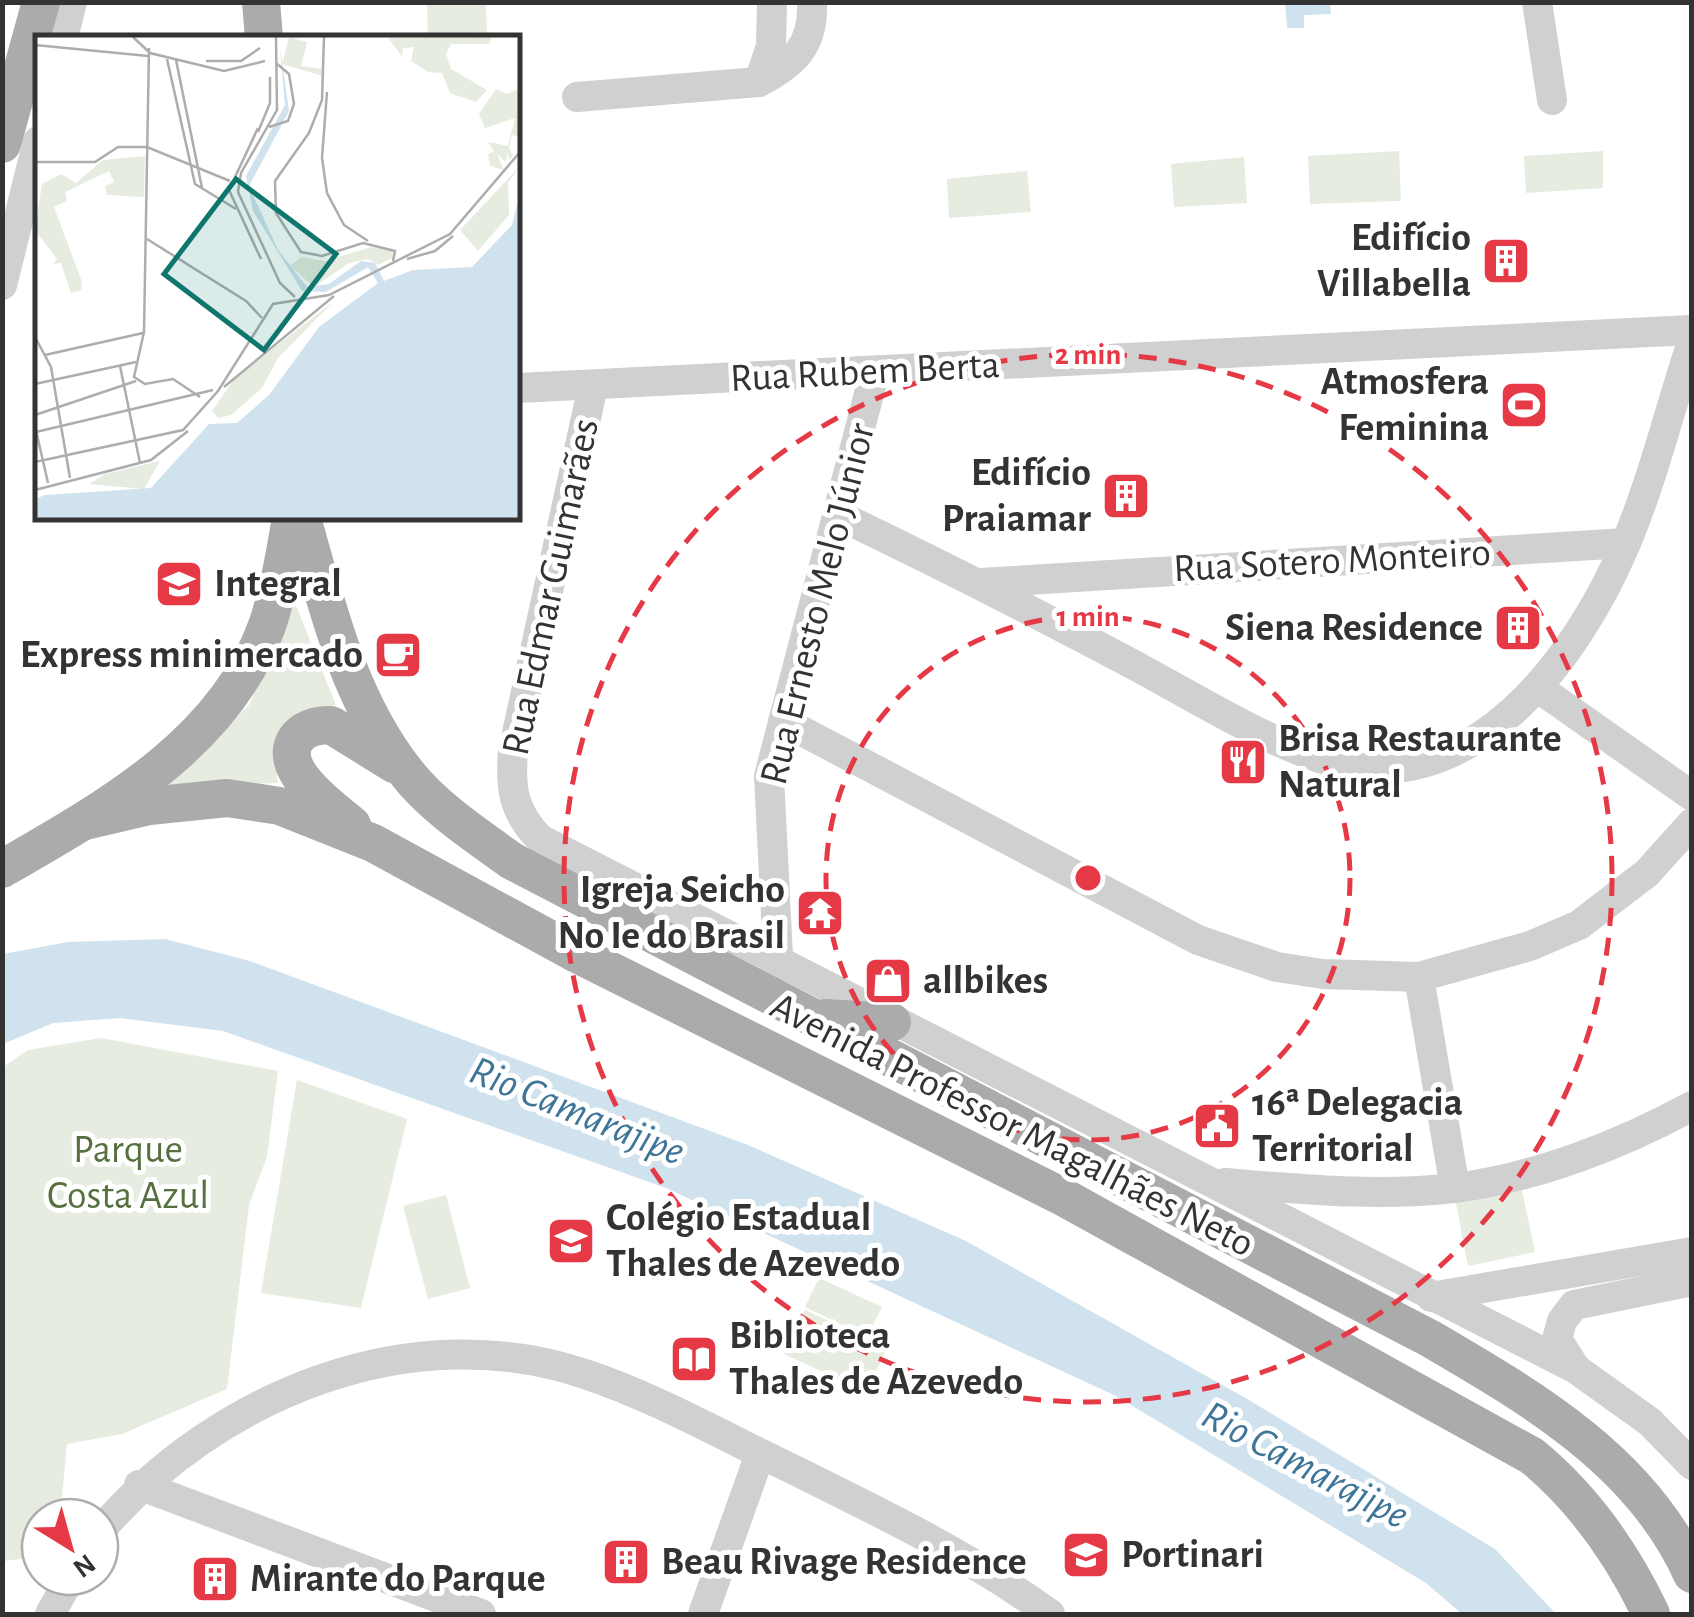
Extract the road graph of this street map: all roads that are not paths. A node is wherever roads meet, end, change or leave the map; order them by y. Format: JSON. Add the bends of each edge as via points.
{"nodes":[{"id":1,"x":41,"y":2,"type":"edge"},
{"id":2,"x":72,"y":2,"type":"edge"},
{"id":3,"x":261,"y":2,"type":"edge"},
{"id":4,"x":772,"y":2,"type":"edge"},
{"id":5,"x":812,"y":2,"type":"edge"},
{"id":6,"x":1537,"y":2,"type":"edge"},
{"id":7,"x":64,"y":35,"type":"edge"},
{"id":8,"x":264,"y":35,"type":"edge"},
{"id":9,"x":759,"y":82,"type":"junction"},
{"id":10,"x":577,"y":97,"type":"dead end"},
{"id":11,"x":1552,"y":100,"type":"dead end"},
{"id":12,"x":2,"y":144,"type":"edge"},
{"id":13,"x":35,"y":154,"type":"edge"},
{"id":14,"x":2,"y":285,"type":"edge"},
{"id":15,"x":1692,"y":330,"type":"edge"},
{"id":16,"x":1692,"y":342,"type":"edge"},
{"id":17,"x":875,"y":371,"type":"junction"},
{"id":18,"x":592,"y":386,"type":"junction"},
{"id":19,"x":520,"y":388,"type":"edge"},
{"id":20,"x":840,"y":516,"type":"junction"},
{"id":21,"x":291,"y":520,"type":"edge"},
{"id":22,"x":303,"y":520,"type":"edge"},
{"id":23,"x":1626,"y":543,"type":"junction"},
{"id":24,"x":978,"y":583,"type":"junction"},
{"id":25,"x":1537,"y":687,"type":"junction"},
{"id":26,"x":783,"y":721,"type":"junction"},
{"id":27,"x":407,"y":774,"type":"junction"},
{"id":28,"x":1692,"y":796,"type":"edge"},
{"id":29,"x":86,"y":821,"type":"junction"},
{"id":30,"x":1692,"y":823,"type":"edge"},
{"id":31,"x":540,"y":839,"type":"joint"},
{"id":32,"x":373,"y":843,"type":"junction"},
{"id":33,"x":2,"y":869,"type":"edge"},
{"id":34,"x":778,"y":957,"type":"junction"},
{"id":35,"x":1419,"y":977,"type":"junction"},
{"id":36,"x":810,"y":1017,"type":"junction"},
{"id":37,"x":892,"y":1022,"type":"junction"},
{"id":38,"x":1692,"y":1106,"type":"edge"},
{"id":39,"x":1210,"y":1182,"type":"junction"},
{"id":40,"x":1455,"y":1188,"type":"junction"},
{"id":41,"x":1692,"y":1252,"type":"edge"},
{"id":42,"x":1692,"y":1282,"type":"edge"},
{"id":43,"x":1431,"y":1297,"type":"junction"},
{"id":44,"x":1576,"y":1370,"type":"junction"},
{"id":45,"x":760,"y":1454,"type":"junction"},
{"id":46,"x":1692,"y":1466,"type":"edge"},
{"id":47,"x":139,"y":1485,"type":"junction"},
{"id":48,"x":120,"y":1507,"type":"edge"},
{"id":49,"x":1692,"y":1574,"type":"edge"},
{"id":50,"x":481,"y":1614,"type":"edge"},
{"id":51,"x":703,"y":1614,"type":"edge"},
{"id":52,"x":1050,"y":1614,"type":"edge"},
{"id":53,"x":1651,"y":1614,"type":"edge"}],
"edges":[{"from":1,"to":12,"type":"main road"},
{"from":2,"to":7,"type":"street"},
{"from":3,"to":8,"type":"main road"},
{"from":4,"to":9,"type":"street","via":[[771,46]]},
{"from":5,"to":9,"type":"street","via":[[807,44]]},
{"from":6,"to":11,"type":"street"},
{"from":9,"to":10,"type":"street"},
{"from":13,"to":14,"type":"street"},
{"from":15,"to":17,"type":"street","name":"Rua Rubem Berta"},
{"from":16,"to":23,"type":"street"},
{"from":17,"to":18,"type":"street","name":"Rua Rubem Berta"},
{"from":17,"to":20,"type":"street","name":"Rua Ernesto Melo Júnior"},
{"from":18,"to":19,"type":"street","name":"Rua Rubem Berta"},
{"from":18,"to":31,"type":"street","name":"Rua Edmar Guimarães","via":[[513,751],[511,793]]},
{"from":20,"to":24,"type":"street"},
{"from":20,"to":26,"type":"street","name":"Rua Ernesto Melo Júnior"},
{"from":21,"to":29,"type":"main road","via":[[269,620],[242,678],[197,734]]},
{"from":22,"to":27,"type":"main road","name":"Avenida Professor Magalhães Neto","via":[[345,664]]},
{"from":23,"to":24,"type":"street","name":"Rua Sotero Monteiro"},
{"from":23,"to":25,"type":"street","via":[[1594,605]]},
{"from":24,"to":25,"type":"street","via":[[1264,734],[1327,761],[1364,768],[1448,756],[1488,734]]},
{"from":25,"to":28,"type":"street"},
{"from":26,"to":34,"type":"street","name":"Rua Ernesto Melo Júnior","via":[[768,805]]},
{"from":26,"to":35,"type":"street","via":[[1198,940],[1277,967]]},
{"from":27,"to":32,"type":"main road","via":[[331,725],[305,730],[295,741],[291,754],[304,780]]},
{"from":27,"to":36,"type":"main road","name":"Avenida Professor Magalhães Neto","via":[[512,861]]},
{"from":29,"to":32,"type":"main road","name":"Avenida Professor Magalhães Neto","via":[[227,798],[280,806]]},
{"from":29,"to":33,"type":"main road"},
{"from":30,"to":35,"type":"street","via":[[1647,873],[1579,925]]},
{"from":31,"to":34,"type":"street","name":"Avenida Professor Magalhães Neto"},
{"from":32,"to":53,"type":"main road","name":"Avenida Professor Magalhães Neto","via":[[577,954],[1064,1198],[1532,1456],[1593,1517]]},
{"from":34,"to":37,"type":"street","name":"Avenida Professor Magalhães Neto"},
{"from":35,"to":40,"type":"street"},
{"from":36,"to":37,"type":"main road"},
{"from":36,"to":49,"type":"main road","name":"Avenida Professor Magalhães Neto","via":[[1515,1388],[1582,1435],[1635,1488]]},
{"from":37,"to":39,"type":"street","name":"Avenida Professor Magalhães Neto"},
{"from":38,"to":40,"type":"street","via":[[1639,1135]]},
{"from":39,"to":40,"type":"street","via":[[1357,1193]]},
{"from":39,"to":43,"type":"street","name":"Avenida Professor Magalhães Neto"},
{"from":41,"to":43,"type":"street"},
{"from":42,"to":44,"type":"street","via":[[1574,1305],[1558,1339]]},
{"from":43,"to":44,"type":"street","name":"Avenida Professor Magalhães Neto"},
{"from":44,"to":46,"type":"street","name":"Avenida Professor Magalhães Neto","via":[[1650,1422]]},
{"from":45,"to":47,"type":"street","via":[[586,1374],[501,1356],[405,1354],[268,1401]]},
{"from":45,"to":51,"type":"street"},
{"from":45,"to":52,"type":"street","via":[[978,1565]]},
{"from":47,"to":48,"type":"street"},
{"from":47,"to":50,"type":"street"}]}
